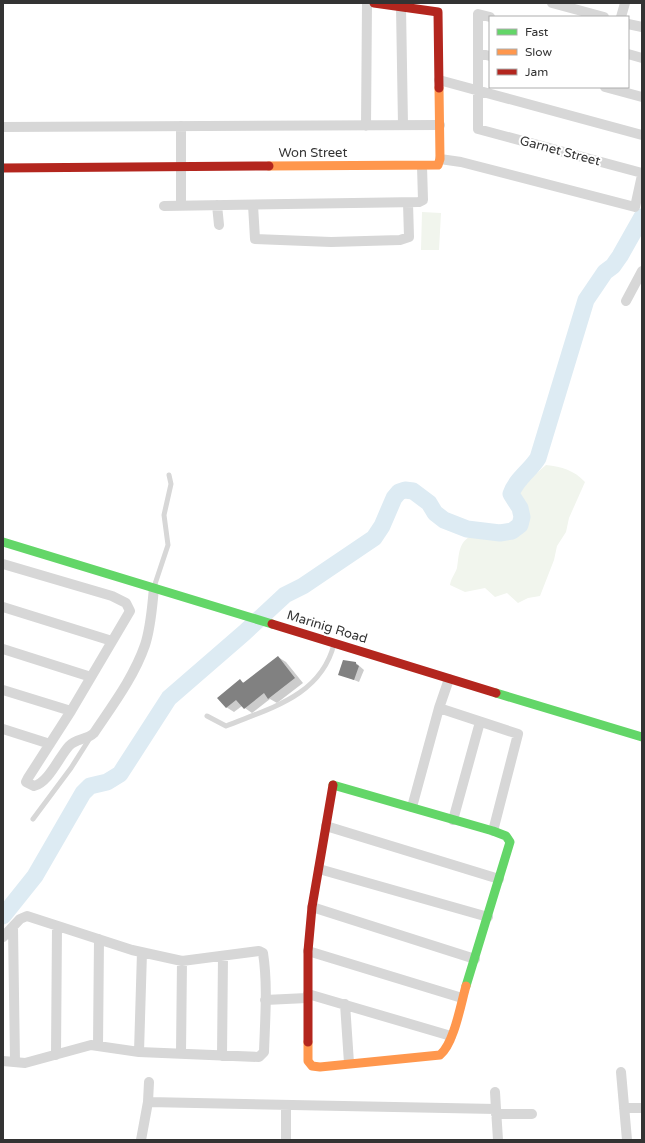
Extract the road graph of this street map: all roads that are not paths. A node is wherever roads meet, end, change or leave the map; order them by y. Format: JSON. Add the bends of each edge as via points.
{"nodes":[{"id":1,"x":367,"y":3,"type":"edge"},
{"id":2,"x":374,"y":3,"type":"edge"},
{"id":3,"x":552,"y":3,"type":"edge"},
{"id":4,"x":625,"y":3,"type":"edge"},
{"id":5,"x":401,"y":7,"type":"junction"},
{"id":6,"x":585,"y":7,"type":"edge"},
{"id":7,"x":602,"y":16,"type":"edge"},
{"id":8,"x":621,"y":16,"type":"edge"},
{"id":9,"x":489,"y":17,"type":"edge"},
{"id":10,"x":629,"y":24,"type":"edge"},
{"id":11,"x":642,"y":27,"type":"edge"},
{"id":12,"x":478,"y":53,"type":"junction"},
{"id":13,"x":629,"y":54,"type":"edge"},
{"id":14,"x":489,"y":56,"type":"edge"},
{"id":15,"x":642,"y":58,"type":"edge"},
{"id":16,"x":439,"y":80,"type":"junction"},
{"id":17,"x":608,"y":88,"type":"edge"},
{"id":18,"x":477,"y":90,"type":"junction"},
{"id":19,"x":642,"y":97,"type":"edge"},
{"id":20,"x":403,"y":125,"type":"junction"},
{"id":21,"x":181,"y":126,"type":"junction"},
{"id":22,"x":366,"y":126,"type":"junction"},
{"id":23,"x":440,"y":126,"type":"junction"},
{"id":24,"x":3,"y":127,"type":"edge"},
{"id":25,"x":642,"y":135,"type":"edge"},
{"id":26,"x":440,"y":159,"type":"junction"},
{"id":27,"x":422,"y":166,"type":"junction"},
{"id":28,"x":181,"y":167,"type":"junction"},
{"id":29,"x":3,"y":168,"type":"edge"},
{"id":30,"x":642,"y":174,"type":"edge"},
{"id":31,"x":408,"y":203,"type":"junction"},
{"id":32,"x":217,"y":204,"type":"junction"},
{"id":33,"x":181,"y":205,"type":"junction"},
{"id":34,"x":253,"y":205,"type":"junction"},
{"id":35,"x":164,"y":206,"type":"dead end"},
{"id":36,"x":219,"y":225,"type":"dead end"},
{"id":37,"x":642,"y":271,"type":"edge"},
{"id":38,"x":637,"y":290,"type":"edge"},
{"id":39,"x":626,"y":301,"type":"dead end"},
{"id":40,"x":170,"y":475,"type":"dead end"},
{"id":41,"x":3,"y":542,"type":"edge"},
{"id":42,"x":3,"y":564,"type":"edge"},
{"id":43,"x":154,"y":588,"type":"junction"},
{"id":44,"x":3,"y":607,"type":"edge"},
{"id":45,"x":112,"y":641,"type":"junction"},
{"id":46,"x":334,"y":643,"type":"junction"},
{"id":47,"x":3,"y":648,"type":"edge"},
{"id":48,"x":91,"y":677,"type":"junction"},
{"id":49,"x":449,"y":679,"type":"junction"},
{"id":50,"x":3,"y":690,"type":"edge"},
{"id":51,"x":439,"y":708,"type":"junction"},
{"id":52,"x":71,"y":711,"type":"junction"},
{"id":53,"x":207,"y":716,"type":"dead end"},
{"id":54,"x":480,"y":722,"type":"junction"},
{"id":55,"x":3,"y":729,"type":"edge"},
{"id":56,"x":90,"y":737,"type":"junction"},
{"id":57,"x":642,"y":737,"type":"edge"},
{"id":58,"x":50,"y":744,"type":"junction"},
{"id":59,"x":412,"y":808,"type":"junction"},
{"id":60,"x":32,"y":819,"type":"dead end"},
{"id":61,"x":453,"y":820,"type":"junction"},
{"id":62,"x":326,"y":826,"type":"junction"},
{"id":63,"x":493,"y":831,"type":"junction"},
{"id":64,"x":319,"y":869,"type":"junction"},
{"id":65,"x":499,"y":879,"type":"junction"},
{"id":66,"x":312,"y":907,"type":"junction"},
{"id":67,"x":488,"y":917,"type":"junction"},
{"id":68,"x":13,"y":926,"type":"junction"},
{"id":69,"x":57,"y":926,"type":"junction"},
{"id":70,"x":3,"y":937,"type":"edge"},
{"id":71,"x":99,"y":939,"type":"junction"},
{"id":72,"x":308,"y":951,"type":"junction"},
{"id":73,"x":142,"y":952,"type":"junction"},
{"id":74,"x":223,"y":956,"type":"junction"},
{"id":75,"x":475,"y":959,"type":"junction"},
{"id":76,"x":182,"y":962,"type":"junction"},
{"id":77,"x":307,"y":996,"type":"junction"},
{"id":78,"x":462,"y":998,"type":"junction"},
{"id":79,"x":265,"y":1000,"type":"junction"},
{"id":80,"x":345,"y":1004,"type":"junction"},
{"id":81,"x":451,"y":1036,"type":"junction"},
{"id":82,"x":98,"y":1046,"type":"junction"},
{"id":83,"x":139,"y":1052,"type":"junction"},
{"id":84,"x":181,"y":1053,"type":"junction"},
{"id":85,"x":56,"y":1054,"type":"junction"},
{"id":86,"x":222,"y":1056,"type":"junction"},
{"id":87,"x":3,"y":1061,"type":"edge"},
{"id":88,"x":15,"y":1062,"type":"junction"},
{"id":89,"x":349,"y":1063,"type":"junction"},
{"id":90,"x":621,"y":1072,"type":"dead end"},
{"id":91,"x":149,"y":1082,"type":"dead end"},
{"id":92,"x":495,"y":1092,"type":"dead end"},
{"id":93,"x":148,"y":1102,"type":"junction"},
{"id":94,"x":286,"y":1105,"type":"junction"},
{"id":95,"x":624,"y":1108,"type":"junction"},
{"id":96,"x":642,"y":1108,"type":"edge"},
{"id":97,"x":496,"y":1112,"type":"junction"},
{"id":98,"x":532,"y":1114,"type":"dead end"},
{"id":99,"x":141,"y":1140,"type":"edge"},
{"id":100,"x":286,"y":1140,"type":"edge"},
{"id":101,"x":498,"y":1140,"type":"edge"},
{"id":102,"x":627,"y":1140,"type":"edge"}],
"edges":[{"from":1,"to":22,"type":"street"},
{"from":2,"to":5,"type":"street"},
{"from":3,"to":6,"type":"street"},
{"from":4,"to":8,"type":"street"},
{"from":5,"to":16,"type":"street","via":[[438,12]]},
{"from":5,"to":20,"type":"street"},
{"from":6,"to":7,"type":"street"},
{"from":9,"to":12,"type":"street","via":[[478,14]]},
{"from":10,"to":11,"type":"street"},
{"from":12,"to":14,"type":"street"},
{"from":12,"to":18,"type":"street"},
{"from":13,"to":15,"type":"street"},
{"from":16,"to":18,"type":"street"},
{"from":16,"to":23,"type":"street"},
{"from":17,"to":19,"type":"street"},
{"from":18,"to":25,"type":"street"},
{"from":18,"to":30,"type":"street","name":"Garnet Street","via":[[478,129]]},
{"from":20,"to":22,"type":"street"},
{"from":20,"to":23,"type":"street"},
{"from":21,"to":22,"type":"street"},
{"from":21,"to":24,"type":"street"},
{"from":21,"to":28,"type":"street"},
{"from":23,"to":26,"type":"street"},
{"from":26,"to":27,"type":"street","name":"Won Street","via":[[438,165]]},
{"from":26,"to":30,"type":"street","via":[[461,162],[635,207]]},
{"from":27,"to":28,"type":"street","name":"Won Street"},
{"from":27,"to":31,"type":"street","via":[[424,200]]},
{"from":28,"to":29,"type":"street","name":"Won Street"},
{"from":28,"to":33,"type":"street"},
{"from":31,"to":34,"type":"street"},
{"from":31,"to":34,"type":"street","via":[[409,237],[400,240],[331,242],[254,239]]},
{"from":32,"to":33,"type":"street"},
{"from":32,"to":34,"type":"street"},
{"from":32,"to":36,"type":"street"},
{"from":33,"to":35,"type":"street"},
{"from":37,"to":38,"type":"street"},
{"from":38,"to":39,"type":"street"},
{"from":40,"to":43,"type":"lane","via":[[171,484],[164,515],[168,545]]},
{"from":41,"to":43,"type":"street","name":"Marinig Road"},
{"from":42,"to":45,"type":"street","via":[[112,596],[126,603],[130,611]]},
{"from":43,"to":46,"type":"street","name":"Marinig Road"},
{"from":43,"to":56,"type":"street","via":[[145,646],[126,683]]},
{"from":44,"to":45,"type":"street"},
{"from":45,"to":48,"type":"street"},
{"from":46,"to":49,"type":"street","name":"Marinig Road"},
{"from":46,"to":53,"type":"lane","via":[[327,663],[314,682],[298,695],[226,726]]},
{"from":47,"to":48,"type":"street"},
{"from":48,"to":52,"type":"street"},
{"from":49,"to":51,"type":"street"},
{"from":49,"to":57,"type":"street","name":"Marinig Road"},
{"from":50,"to":52,"type":"street"},
{"from":51,"to":54,"type":"street"},
{"from":51,"to":59,"type":"street"},
{"from":52,"to":58,"type":"street"},
{"from":54,"to":61,"type":"street"},
{"from":54,"to":63,"type":"street","via":[[518,734]]},
{"from":55,"to":58,"type":"street"},
{"from":56,"to":58,"type":"street","via":[[70,744],[52,771],[38,785],[29,785],[26,782],[28,778]]},
{"from":56,"to":60,"type":"lane","via":[[71,768]]},
{"from":59,"to":61,"type":"street"},
{"from":59,"to":62,"type":"street","via":[[333,785]]},
{"from":61,"to":63,"type":"street"},
{"from":62,"to":64,"type":"street"},
{"from":62,"to":65,"type":"street"},
{"from":63,"to":65,"type":"street","via":[[506,836],[510,842]]},
{"from":64,"to":66,"type":"street"},
{"from":64,"to":67,"type":"street"},
{"from":65,"to":67,"type":"street"},
{"from":66,"to":72,"type":"street"},
{"from":66,"to":75,"type":"street"},
{"from":67,"to":75,"type":"street"},
{"from":68,"to":69,"type":"street","via":[[27,916]]},
{"from":68,"to":70,"type":"street"},
{"from":68,"to":88,"type":"street"},
{"from":69,"to":71,"type":"street"},
{"from":69,"to":85,"type":"street"},
{"from":71,"to":73,"type":"street"},
{"from":71,"to":82,"type":"street"},
{"from":72,"to":77,"type":"street"},
{"from":72,"to":78,"type":"street"},
{"from":73,"to":76,"type":"street"},
{"from":73,"to":83,"type":"street"},
{"from":74,"to":76,"type":"street"},
{"from":74,"to":79,"type":"street","via":[[263,953]]},
{"from":74,"to":86,"type":"street"},
{"from":75,"to":78,"type":"street"},
{"from":76,"to":84,"type":"street"},
{"from":77,"to":79,"type":"street"},
{"from":77,"to":80,"type":"street"},
{"from":77,"to":89,"type":"street","via":[[308,1061],[312,1066],[320,1067]]},
{"from":78,"to":81,"type":"street"},
{"from":79,"to":86,"type":"street","via":[[263,1056]]},
{"from":80,"to":81,"type":"street"},
{"from":80,"to":89,"type":"street"},
{"from":81,"to":89,"type":"street","via":[[445,1051],[440,1055]]},
{"from":82,"to":83,"type":"street"},
{"from":82,"to":85,"type":"street","via":[[80,1046]]},
{"from":83,"to":84,"type":"street"},
{"from":84,"to":86,"type":"street"},
{"from":85,"to":88,"type":"street","via":[[25,1063]]},
{"from":87,"to":88,"type":"street"},
{"from":90,"to":95,"type":"street"},
{"from":91,"to":93,"type":"street"},
{"from":92,"to":97,"type":"street"},
{"from":93,"to":94,"type":"street"},
{"from":93,"to":99,"type":"street"},
{"from":94,"to":97,"type":"street"},
{"from":94,"to":100,"type":"street"},
{"from":95,"to":96,"type":"street"},
{"from":95,"to":102,"type":"street"},
{"from":97,"to":98,"type":"street"},
{"from":97,"to":101,"type":"street"}]}
